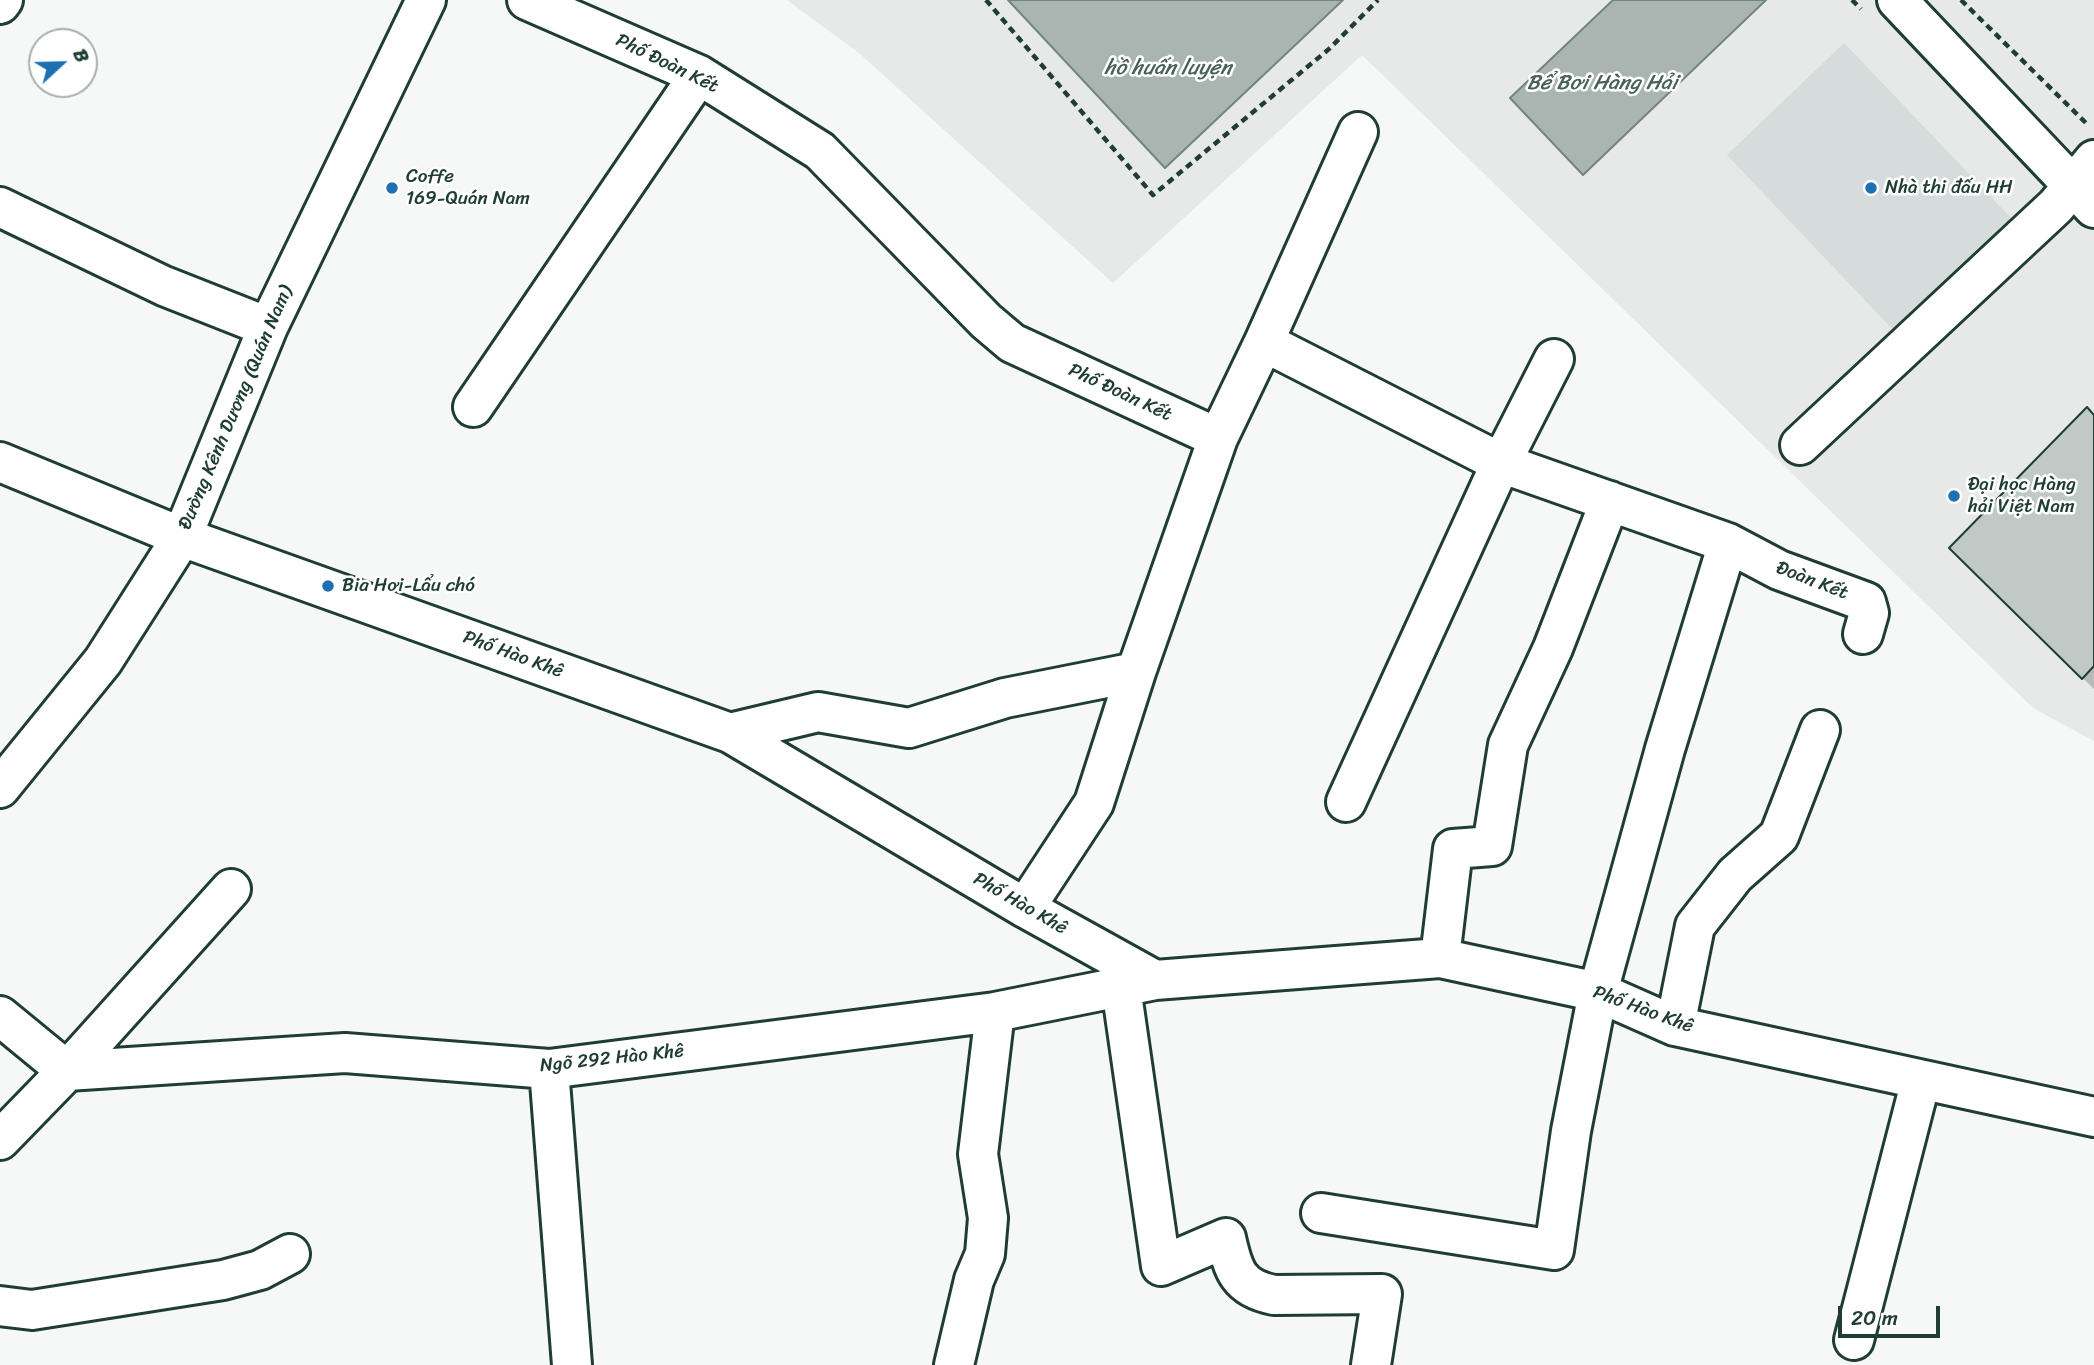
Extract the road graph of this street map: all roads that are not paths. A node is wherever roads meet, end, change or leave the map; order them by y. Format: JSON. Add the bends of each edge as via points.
{"nodes":[{"id":1,"x":4,"y":0,"type":"edge"},
{"id":2,"x":426,"y":0,"type":"edge"},
{"id":3,"x":527,"y":0,"type":"edge"},
{"id":4,"x":1897,"y":0,"type":"edge"},
{"id":5,"x":0,"y":4,"type":"edge"},
{"id":6,"x":699,"y":75,"type":"junction"},
{"id":7,"x":1358,"y":132,"type":"dead end"},
{"id":8,"x":2087,"y":184,"type":"edge"},
{"id":9,"x":0,"y":207,"type":"edge"},
{"id":10,"x":268,"y":327,"type":"junction"},
{"id":11,"x":1264,"y":342,"type":"junction"},
{"id":12,"x":1554,"y":359,"type":"dead end"},
{"id":13,"x":473,"y":407,"type":"dead end"},
{"id":14,"x":1218,"y":438,"type":"junction"},
{"id":15,"x":1800,"y":445,"type":"dead end"},
{"id":16,"x":0,"y":462,"type":"edge"},
{"id":17,"x":1501,"y":463,"type":"junction"},
{"id":18,"x":1610,"y":501,"type":"junction"},
{"id":19,"x":182,"y":537,"type":"junction"},
{"id":20,"x":1728,"y":543,"type":"junction"},
{"id":21,"x":1863,"y":634,"type":"dead end"},
{"id":22,"x":1136,"y":672,"type":"junction"},
{"id":23,"x":1820,"y":730,"type":"dead end"},
{"id":24,"x":730,"y":733,"type":"junction"},
{"id":25,"x":4,"y":778,"type":"edge"},
{"id":26,"x":1346,"y":802,"type":"dead end"},
{"id":27,"x":231,"y":889,"type":"dead end"},
{"id":28,"x":1025,"y":908,"type":"junction"},
{"id":29,"x":1440,"y":958,"type":"junction"},
{"id":30,"x":1138,"y":984,"type":"junction"},
{"id":31,"x":1598,"y":992,"type":"junction"},
{"id":32,"x":995,"y":1012,"type":"junction"},
{"id":33,"x":0,"y":1016,"type":"edge"},
{"id":34,"x":1675,"y":1026,"type":"junction"},
{"id":35,"x":549,"y":1069,"type":"junction"},
{"id":36,"x":67,"y":1071,"type":"junction"},
{"id":37,"x":1921,"y":1080,"type":"junction"},
{"id":38,"x":2094,"y":1117,"type":"edge"},
{"id":39,"x":0,"y":1140,"type":"edge"},
{"id":40,"x":1321,"y":1213,"type":"dead end"},
{"id":41,"x":290,"y":1254,"type":"dead end"},
{"id":42,"x":0,"y":1306,"type":"edge"},
{"id":43,"x":1854,"y":1340,"type":"dead end"},
{"id":44,"x":572,"y":1365,"type":"edge"},
{"id":45,"x":954,"y":1365,"type":"edge"},
{"id":46,"x":1371,"y":1365,"type":"edge"}],
"edges":[{"from":1,"to":5,"type":"street"},
{"from":2,"to":10,"type":"street","name":"Đường Kênh Dương (Quán Nam)"},
{"from":3,"to":6,"type":"street","name":"Phố Đoàn Kết"},
{"from":4,"to":8,"type":"street"},
{"from":6,"to":13,"type":"street"},
{"from":6,"to":14,"type":"street","name":"Phố Đoàn Kết","via":[[820,151],[1012,343]]},
{"from":7,"to":11,"type":"street"},
{"from":8,"to":15,"type":"street","via":[[2056,206]]},
{"from":9,"to":10,"type":"street","via":[[164,286]]},
{"from":10,"to":19,"type":"street","name":"Đường Kênh Dương (Quán Nam)"},
{"from":11,"to":14,"type":"street"},
{"from":11,"to":17,"type":"street"},
{"from":12,"to":17,"type":"street"},
{"from":14,"to":22,"type":"street"},
{"from":16,"to":19,"type":"street","name":"Phố Hào Khê"},
{"from":17,"to":18,"type":"street"},
{"from":17,"to":26,"type":"street"},
{"from":18,"to":20,"type":"street"},
{"from":18,"to":29,"type":"street","via":[[1553,648],[1508,745],[1492,846],[1454,849]]},
{"from":19,"to":24,"type":"street","name":"Phố Hào Khê"},
{"from":19,"to":25,"type":"street","name":"Đường Kênh Dương (Quán Nam)","via":[[103,661]]},
{"from":20,"to":21,"type":"street","name":"Đoàn Kết","via":[[1779,570],[1866,602],[1869,613]]},
{"from":20,"to":31,"type":"street","via":[[1665,748]]},
{"from":22,"to":24,"type":"street","via":[[1005,698],[909,729],[818,712]]},
{"from":22,"to":28,"type":"street","via":[[1094,803]]},
{"from":23,"to":34,"type":"street","via":[[1779,836],[1735,875],[1695,926]]},
{"from":24,"to":28,"type":"street","name":"Phố Hào Khê"},
{"from":27,"to":36,"type":"street"},
{"from":28,"to":30,"type":"street","name":"Phố Hào Khê"},
{"from":29,"to":30,"type":"street","name":"Phố Hào Khê"},
{"from":29,"to":31,"type":"street","name":"Phố Hào Khê"},
{"from":30,"to":32,"type":"street","name":"Ngõ 292 Hào Khê"},
{"from":30,"to":46,"type":"street","via":[[1161,1266],[1226,1238],[1233,1269],[1257,1292],[1382,1294]]},
{"from":31,"to":34,"type":"street","name":"Phố Hào Khê"},
{"from":31,"to":40,"type":"street","via":[[1554,1250]]},
{"from":32,"to":35,"type":"street","name":"Ngõ 292 Hào Khê"},
{"from":32,"to":45,"type":"street","via":[[978,1154],[988,1218],[985,1254],[974,1280]]},
{"from":33,"to":36,"type":"street"},
{"from":34,"to":37,"type":"street","name":"Phố Hào Khê"},
{"from":35,"to":36,"type":"street","name":"Ngõ 292 Hào Khê","via":[[345,1053]]},
{"from":35,"to":44,"type":"street"},
{"from":36,"to":39,"type":"street"},
{"from":37,"to":38,"type":"street","name":"Phố Hào Khê"},
{"from":37,"to":43,"type":"street"},
{"from":41,"to":42,"type":"street","via":[[223,1280],[32,1310]]}]}
